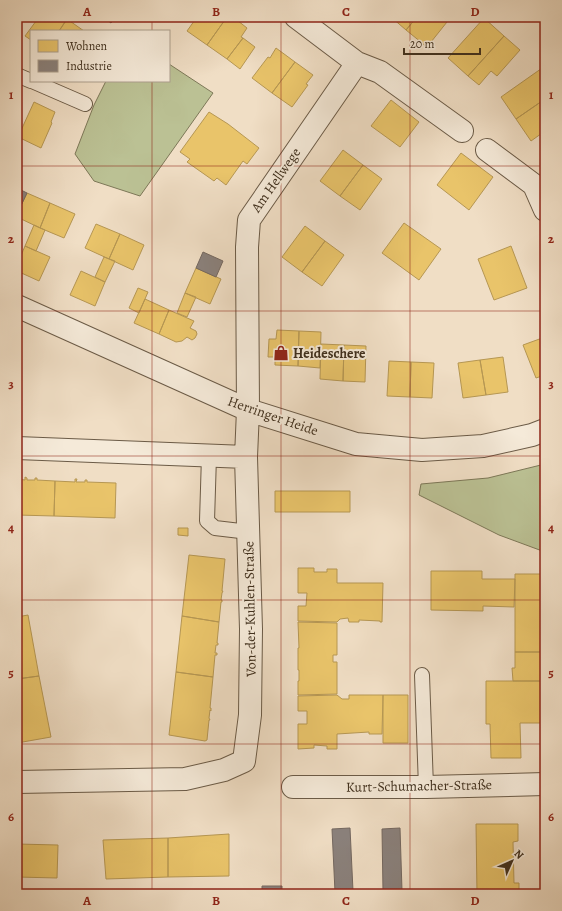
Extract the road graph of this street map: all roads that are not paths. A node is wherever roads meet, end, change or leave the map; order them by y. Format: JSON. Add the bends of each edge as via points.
{"nodes":[{"id":1,"x":296,"y":17,"type":"edge"},
{"id":2,"x":357,"y":63,"type":"junction"},
{"id":3,"x":17,"y":75,"type":"edge"},
{"id":4,"x":30,"y":81,"type":"edge"},
{"id":5,"x":33,"y":82,"type":"edge"},
{"id":6,"x":85,"y":104,"type":"dead end"},
{"id":7,"x":462,"y":131,"type":"dead end"},
{"id":8,"x":487,"y":150,"type":"dead end"},
{"id":9,"x":545,"y":210,"type":"edge"},
{"id":10,"x":17,"y":306,"type":"edge"},
{"id":11,"x":248,"y":410,"type":"junction"},
{"id":12,"x":545,"y":430,"type":"edge"},
{"id":13,"x":17,"y":448,"type":"edge"},
{"id":14,"x":209,"y":456,"type":"junction"},
{"id":15,"x":246,"y":457,"type":"junction"},
{"id":16,"x":249,"y":532,"type":"junction"},
{"id":17,"x":422,"y":675,"type":"dead end"},
{"id":18,"x":17,"y":782,"type":"edge"},
{"id":19,"x":545,"y":784,"type":"edge"},
{"id":20,"x":293,"y":786,"type":"dead end"},
{"id":21,"x":426,"y":788,"type":"junction"}],
"edges":[{"from":1,"to":2,"type":"street"},
{"from":2,"to":7,"type":"street","via":[[380,72]]},
{"from":2,"to":11,"type":"street","name":"Am Hellwege","via":[[249,220]]},
{"from":3,"to":4,"type":"lane"},
{"from":5,"to":6,"type":"lane"},
{"from":8,"to":9,"type":"street","via":[[534,185]]},
{"from":10,"to":11,"type":"street","name":"Herringer Heide"},
{"from":11,"to":12,"type":"street","name":"Herringer Heide","via":[[356,444],[422,450],[483,446]]},
{"from":11,"to":15,"type":"street","name":"Von-der-Kuhlen-Straße"},
{"from":13,"to":14,"type":"street"},
{"from":14,"to":15,"type":"street"},
{"from":14,"to":16,"type":"lane","via":[[207,521],[215,528]]},
{"from":15,"to":16,"type":"street","name":"Von-der-Kuhlen-Straße"},
{"from":16,"to":18,"type":"street","name":"Von-der-Kuhlen-Straße","via":[[250,715],[244,761],[224,770],[185,779]]},
{"from":17,"to":21,"type":"lane"},
{"from":19,"to":21,"type":"street","name":"Kurt-Schumacher-Straße"},
{"from":20,"to":21,"type":"street","name":"Kurt-Schumacher-Straße"}]}
